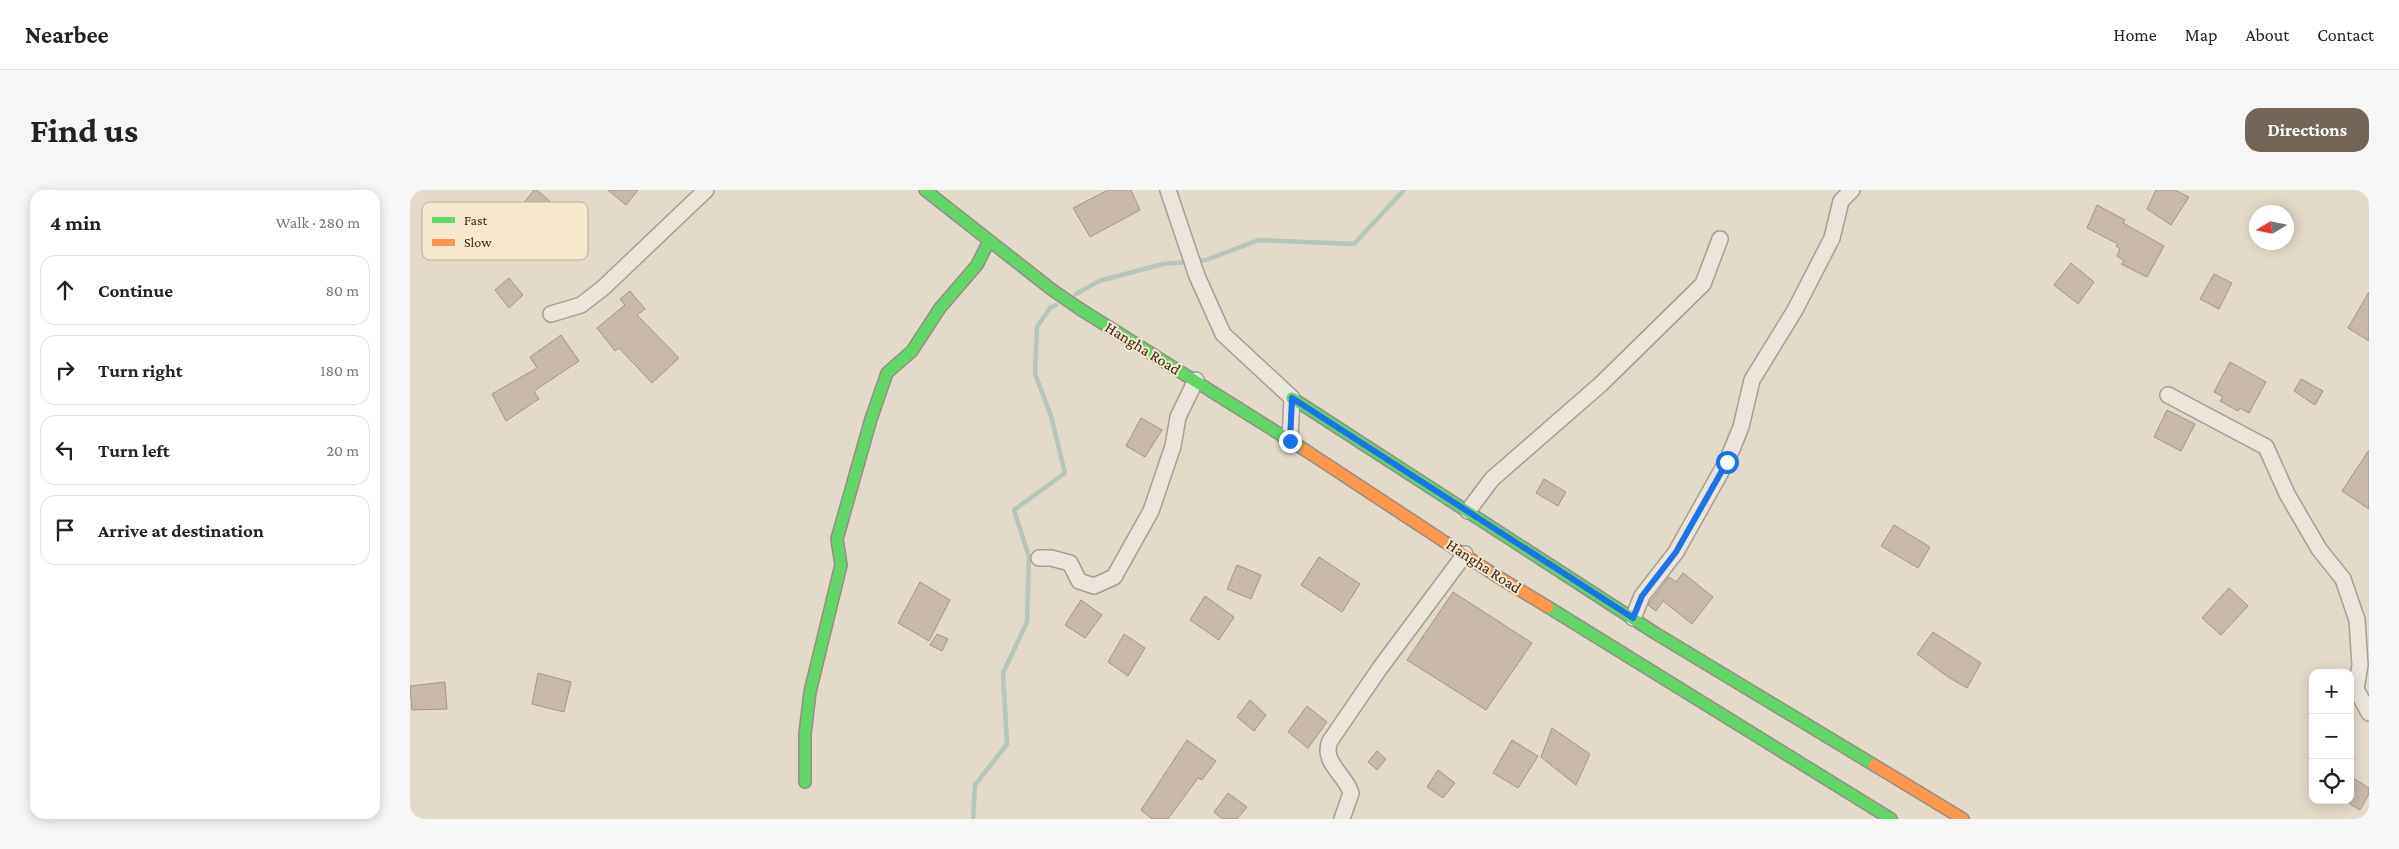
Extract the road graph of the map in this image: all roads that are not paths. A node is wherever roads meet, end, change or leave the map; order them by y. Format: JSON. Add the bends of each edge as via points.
{"nodes":[{"id":1,"x":706,"y":190,"type":"edge"},
{"id":2,"x":925,"y":190,"type":"edge"},
{"id":3,"x":1168,"y":190,"type":"edge"},
{"id":4,"x":1852,"y":190,"type":"edge"},
{"id":5,"x":1720,"y":239,"type":"dead end"},
{"id":6,"x":989,"y":241,"type":"junction"},
{"id":7,"x":551,"y":314,"type":"dead end"},
{"id":8,"x":1196,"y":380,"type":"junction"},
{"id":9,"x":2168,"y":395,"type":"dead end"},
{"id":10,"x":1292,"y":398,"type":"junction"},
{"id":11,"x":1290,"y":441,"type":"junction"},
{"id":12,"x":1468,"y":511,"type":"junction"},
{"id":13,"x":1465,"y":554,"type":"junction"},
{"id":14,"x":1039,"y":558,"type":"dead end"},
{"id":15,"x":1633,"y":618,"type":"junction"},
{"id":16,"x":2369,"y":666,"type":"edge"},
{"id":17,"x":2357,"y":685,"type":"junction"},
{"id":18,"x":2369,"y":714,"type":"edge"},
{"id":19,"x":805,"y":782,"type":"dead end"},
{"id":20,"x":1342,"y":819,"type":"edge"},
{"id":21,"x":1891,"y":819,"type":"edge"},
{"id":22,"x":1963,"y":819,"type":"edge"}],
"edges":[{"from":1,"to":7,"type":"street","via":[[596,294],[581,305]]},
{"from":2,"to":6,"type":"main road","name":"Hangha Road"},
{"from":3,"to":10,"type":"street","via":[[1197,276],[1223,334]]},
{"from":4,"to":15,"type":"street","via":[[1841,202],[1832,238],[1795,310],[1752,380],[1741,427],[1727,462],[1676,552],[1642,596]]},
{"from":5,"to":12,"type":"street","via":[[1704,284],[1600,384],[1492,479]]},
{"from":6,"to":8,"type":"main road","name":"Hangha Road","via":[[1051,289]]},
{"from":6,"to":19,"type":"main road","via":[[977,265],[940,308],[912,351],[887,373],[837,540],[841,565],[810,692],[805,734]]},
{"from":8,"to":11,"type":"main road","name":"Hangha Road"},
{"from":8,"to":14,"type":"street","via":[[1178,417],[1173,446],[1151,510],[1114,576],[1094,586],[1079,581],[1070,563]]},
{"from":9,"to":17,"type":"street","via":[[2266,447],[2287,494],[2319,549],[2344,579],[2357,620],[2360,665]]},
{"from":10,"to":11,"type":"street"},
{"from":10,"to":12,"type":"main road"},
{"from":11,"to":13,"type":"main road","name":"Hangha Road"},
{"from":12,"to":15,"type":"main road"},
{"from":13,"to":20,"type":"street","via":[[1330,741],[1328,758],[1350,793]]},
{"from":13,"to":21,"type":"main road","name":"Hangha Road"},
{"from":15,"to":22,"type":"main road"},
{"from":16,"to":17,"type":"street"},
{"from":17,"to":18,"type":"street"}]}
